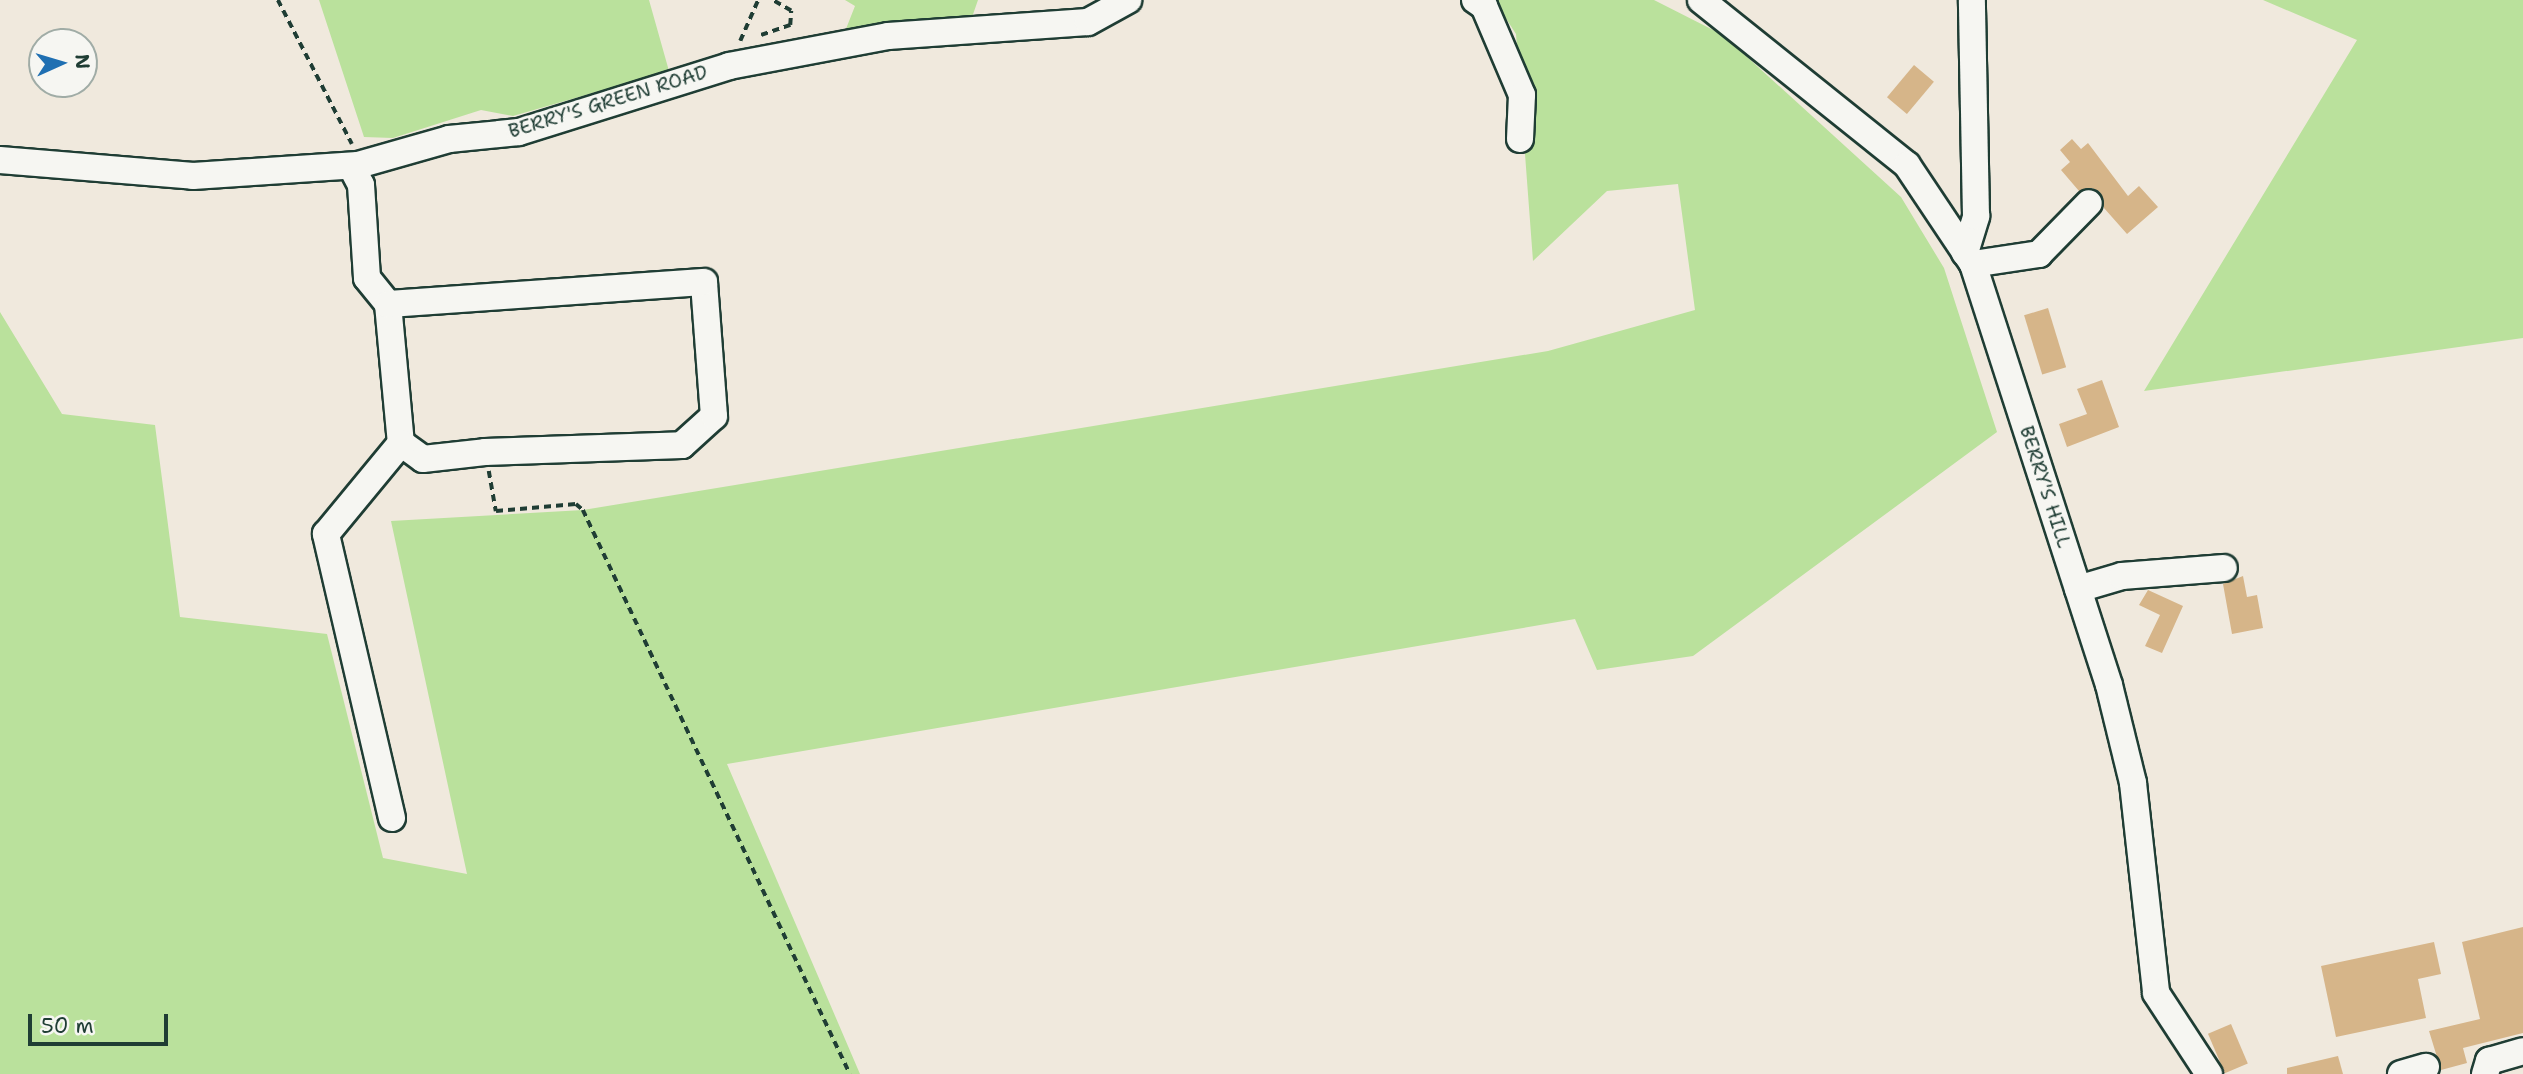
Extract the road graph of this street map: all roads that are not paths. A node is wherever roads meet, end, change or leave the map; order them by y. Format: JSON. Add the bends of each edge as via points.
{"nodes":[{"id":1,"x":1128,"y":0,"type":"edge"},
{"id":2,"x":1475,"y":0,"type":"edge"},
{"id":3,"x":1701,"y":0,"type":"edge"},
{"id":4,"x":1972,"y":0,"type":"edge"},
{"id":5,"x":1520,"y":139,"type":"dead end"},
{"id":6,"x":0,"y":160,"type":"edge"},
{"id":7,"x":355,"y":166,"type":"junction"},
{"id":8,"x":2089,"y":203,"type":"dead end"},
{"id":9,"x":1969,"y":258,"type":"junction"},
{"id":10,"x":388,"y":304,"type":"junction"},
{"id":11,"x":401,"y":443,"type":"junction"},
{"id":12,"x":2224,"y":568,"type":"dead end"},
{"id":13,"x":2078,"y":589,"type":"junction"},
{"id":14,"x":392,"y":818,"type":"dead end"},
{"id":15,"x":2523,"y":1051,"type":"edge"},
{"id":16,"x":2209,"y":1074,"type":"edge"},
{"id":17,"x":2486,"y":1074,"type":"edge"}],
"edges":[{"from":1,"to":7,"type":"street","name":"BERRY'S GREEN ROAD","via":[[1088,22],[888,36],[737,64],[519,132],[449,139]]},
{"from":2,"to":5,"type":"street","via":[[1484,6],[1522,95]]},
{"from":3,"to":9,"type":"street","name":"BERRY'S HILL","via":[[1907,165]]},
{"from":4,"to":9,"type":"street","via":[[1976,216]]},
{"from":6,"to":7,"type":"street","name":"BERRY'S GREEN ROAD","via":[[193,176]]},
{"from":7,"to":10,"type":"street","via":[[368,238],[367,278]]},
{"from":8,"to":9,"type":"street","via":[[2039,254]]},
{"from":9,"to":13,"type":"street","name":"BERRY'S HILL"},
{"from":10,"to":11,"type":"street"},
{"from":10,"to":11,"type":"street","via":[[705,282],[714,416],[682,445],[485,452],[423,460]]},
{"from":11,"to":14,"type":"street","via":[[326,534]]},
{"from":12,"to":13,"type":"street","via":[[2122,576]]},
{"from":13,"to":16,"type":"street","name":"BERRY'S HILL","via":[[2109,685],[2133,783],[2156,993]]},
{"from":15,"to":17,"type":"street","via":[[2489,1061]]}]}
